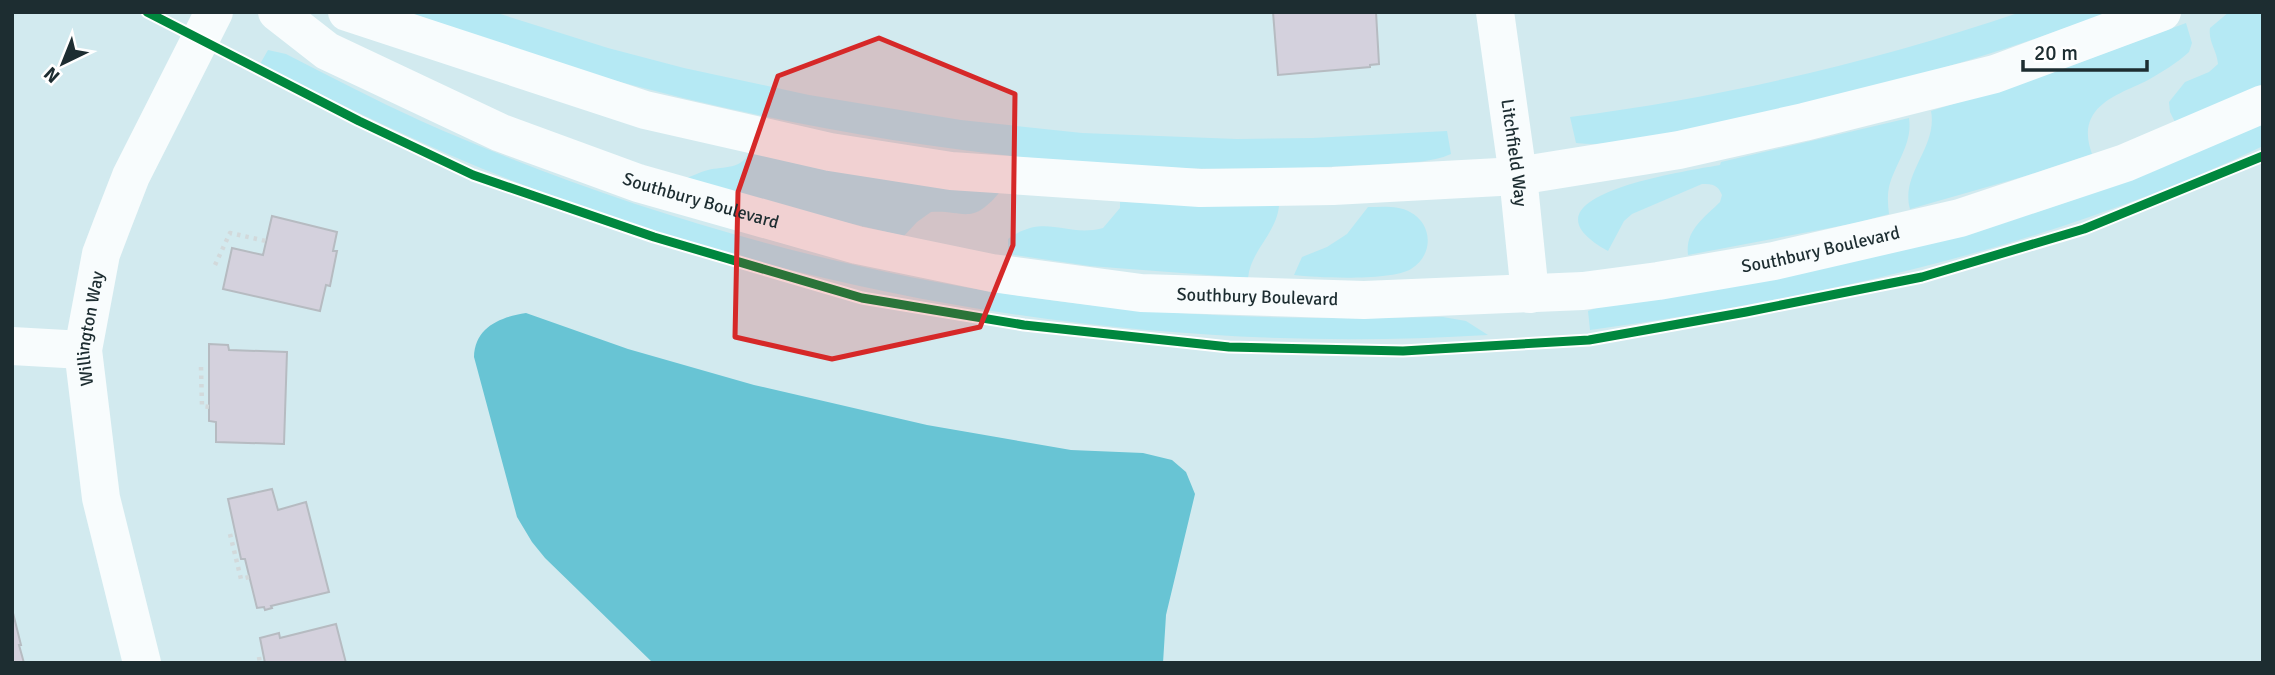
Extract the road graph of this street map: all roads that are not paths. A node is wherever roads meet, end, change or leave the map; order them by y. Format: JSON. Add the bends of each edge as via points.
{"nodes":[{"id":1,"x":214,"y":12,"type":"edge"},
{"id":2,"x":277,"y":12,"type":"edge"},
{"id":3,"x":347,"y":12,"type":"edge"},
{"id":4,"x":1495,"y":12,"type":"edge"},
{"id":5,"x":2162,"y":12,"type":"edge"},
{"id":6,"x":2263,"y":104,"type":"edge"},
{"id":7,"x":1518,"y":176,"type":"junction"},
{"id":8,"x":1530,"y":294,"type":"junction"},
{"id":9,"x":12,"y":346,"type":"edge"},
{"id":10,"x":83,"y":350,"type":"junction"},
{"id":11,"x":142,"y":663,"type":"edge"}],
"edges":[{"from":1,"to":10,"type":"street","name":"Willington Way","via":[[131,176],[112,225],[101,254]]},
{"from":2,"to":8,"type":"street","name":"Southbury Boulevard","via":[[327,51],[501,133],[638,183],[857,246],[992,273],[1141,293],[1364,300]]},
{"from":3,"to":7,"type":"street","via":[[645,110],[830,152],[951,171],[1199,188]]},
{"from":4,"to":7,"type":"street","name":"Litchfield Way"},
{"from":5,"to":7,"type":"street","via":[[1995,74],[1679,150]]},
{"from":6,"to":8,"type":"street","name":"Southbury Boulevard","via":[[2125,163],[1960,218],[1774,261],[1645,283]]},
{"from":7,"to":8,"type":"street","name":"Litchfield Way"},
{"from":9,"to":10,"type":"street"},
{"from":10,"to":11,"type":"street","name":"Willington Way","via":[[101,498]]}]}
